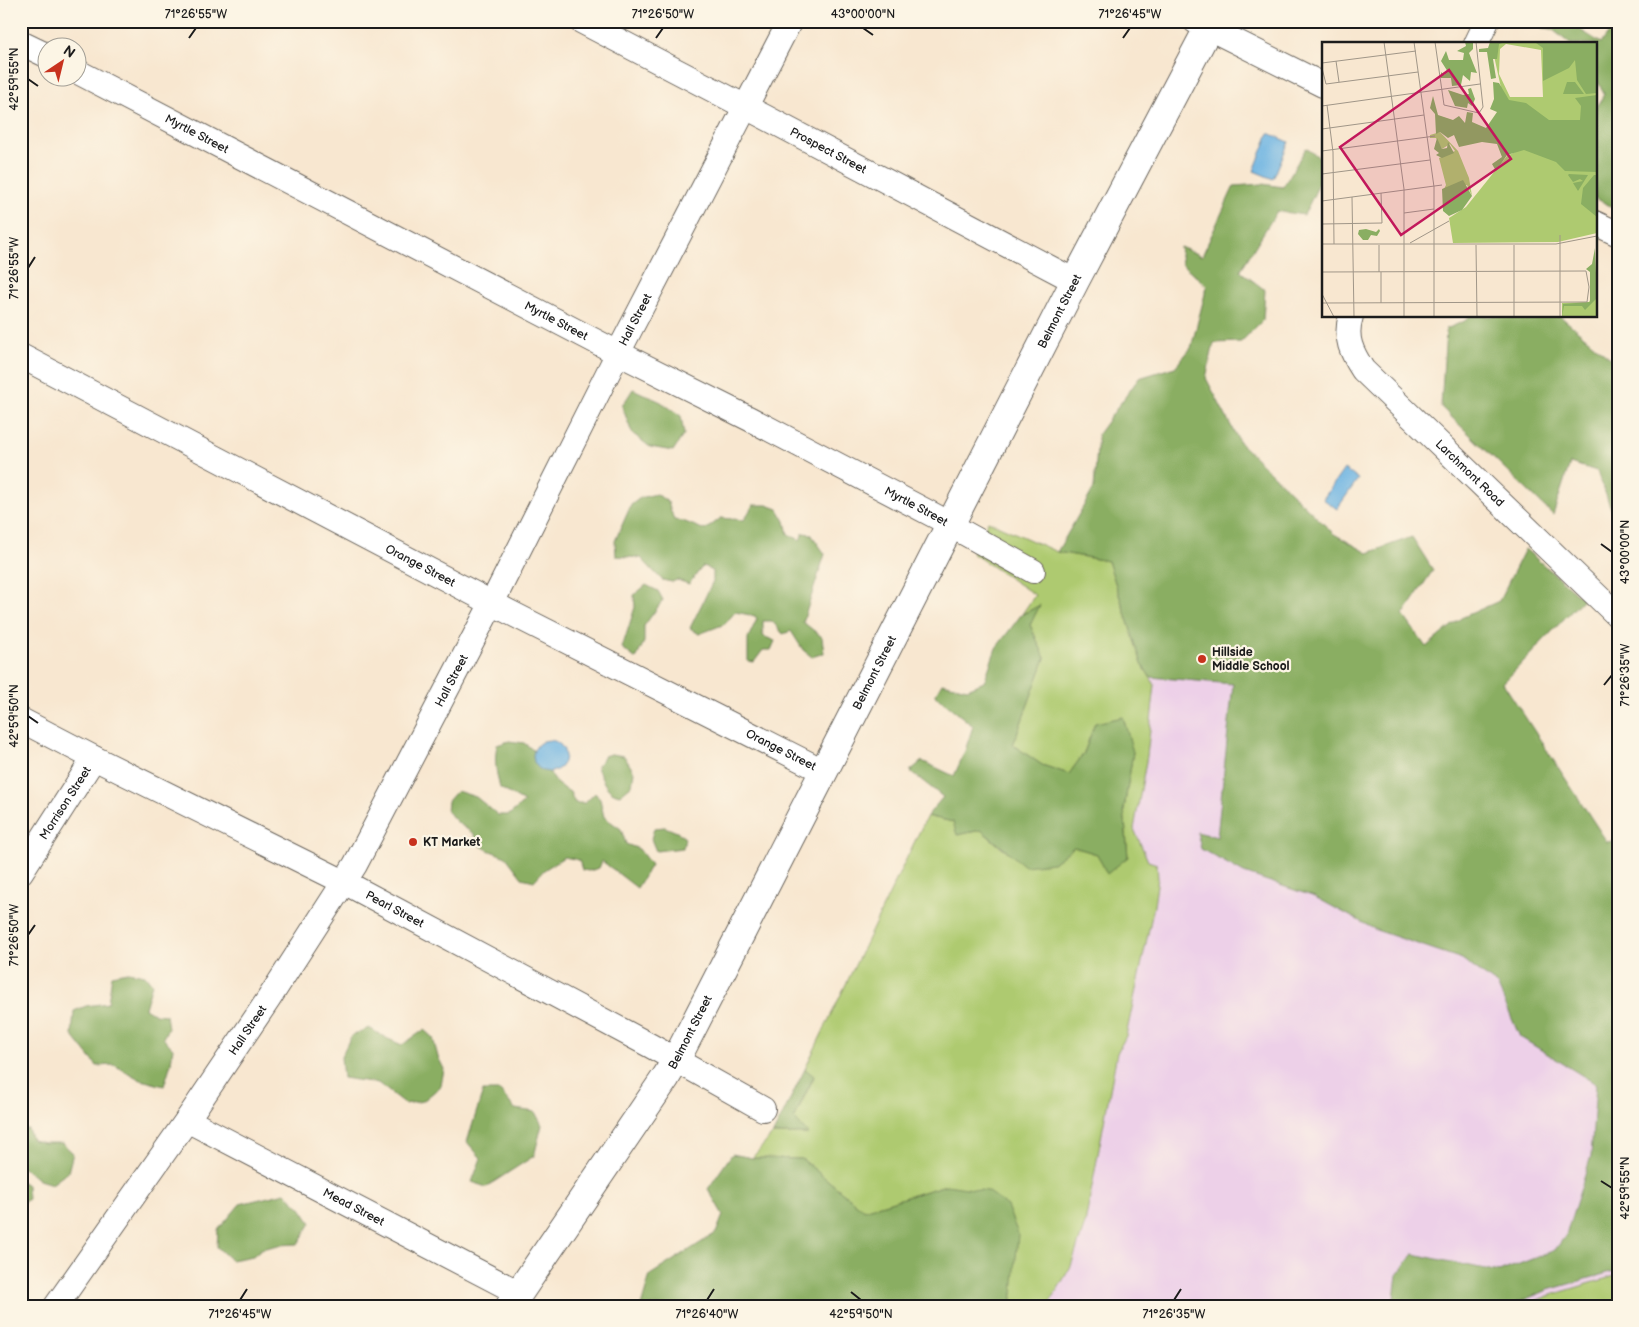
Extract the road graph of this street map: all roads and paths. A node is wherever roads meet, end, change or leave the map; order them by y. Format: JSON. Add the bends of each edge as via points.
{"nodes":[{"id":1,"x":581,"y":21,"type":"edge"},
{"id":2,"x":790,"y":21,"type":"edge"},
{"id":3,"x":1487,"y":21,"type":"edge"},
{"id":4,"x":1205,"y":24,"type":"edge"},
{"id":5,"x":21,"y":42,"type":"edge"},
{"id":6,"x":1477,"y":42,"type":"edge"},
{"id":7,"x":38,"y":51,"type":"edge"},
{"id":8,"x":88,"y":77,"type":"edge"},
{"id":9,"x":1322,"y":84,"type":"edge"},
{"id":10,"x":745,"y":106,"type":"junction"},
{"id":11,"x":1596,"y":223,"type":"edge"},
{"id":12,"x":1618,"y":234,"type":"edge"},
{"id":13,"x":1075,"y":281,"type":"junction"},
{"id":14,"x":1350,"y":318,"type":"edge"},
{"id":15,"x":618,"y":353,"type":"junction"},
{"id":16,"x":21,"y":356,"type":"edge"},
{"id":17,"x":950,"y":525,"type":"junction"},
{"id":18,"x":1034,"y":571,"type":"dead end"},
{"id":19,"x":492,"y":603,"type":"junction"},
{"id":20,"x":1618,"y":616,"type":"edge"},
{"id":21,"x":21,"y":720,"type":"edge"},
{"id":22,"x":94,"y":758,"type":"junction"},
{"id":23,"x":823,"y":771,"type":"junction"},
{"id":24,"x":21,"y":872,"type":"edge"},
{"id":25,"x":344,"y":882,"type":"junction"},
{"id":26,"x":676,"y":1060,"type":"junction"},
{"id":27,"x":763,"y":1109,"type":"dead end"},
{"id":28,"x":187,"y":1120,"type":"junction"},
{"id":29,"x":514,"y":1299,"type":"edge"},
{"id":30,"x":56,"y":1306,"type":"edge"}],
"edges":[{"from":1,"to":10,"type":"street","name":"Prospect Street"},
{"from":2,"to":10,"type":"street","name":"Hall Street"},
{"from":3,"to":6,"type":"street"},
{"from":4,"to":9,"type":"street"},
{"from":4,"to":13,"type":"street","name":"Belmont Street"},
{"from":5,"to":7,"type":"street"},
{"from":8,"to":15,"type":"street","name":"Myrtle Street"},
{"from":10,"to":13,"type":"street","name":"Prospect Street"},
{"from":10,"to":15,"type":"street","name":"Hall Street"},
{"from":11,"to":12,"type":"street"},
{"from":13,"to":17,"type":"street","name":"Belmont Street"},
{"from":14,"to":20,"type":"street","name":"Larchmont Road","via":[[1348,335],[1352,352],[1363,370]]},
{"from":15,"to":17,"type":"street","name":"Myrtle Street"},
{"from":15,"to":19,"type":"street","name":"Hall Street"},
{"from":16,"to":19,"type":"street","name":"Orange Street"},
{"from":17,"to":18,"type":"street","name":"Myrtle Street"},
{"from":17,"to":23,"type":"street","name":"Belmont Street"},
{"from":19,"to":23,"type":"street","name":"Orange Street"},
{"from":19,"to":25,"type":"street","name":"Hall Street"},
{"from":21,"to":22,"type":"street","name":"Pearl Street"},
{"from":22,"to":24,"type":"street","name":"Morrison Street"},
{"from":22,"to":25,"type":"street","name":"Pearl Street"},
{"from":23,"to":26,"type":"street","name":"Belmont Street"},
{"from":25,"to":26,"type":"street","name":"Pearl Street"},
{"from":25,"to":28,"type":"street","name":"Hall Street"},
{"from":26,"to":27,"type":"street","name":"Pearl Street"},
{"from":26,"to":29,"type":"street","name":"Belmont Street"},
{"from":28,"to":29,"type":"street","name":"Mead Street"},
{"from":28,"to":30,"type":"street","name":"Hall Street"}]}
